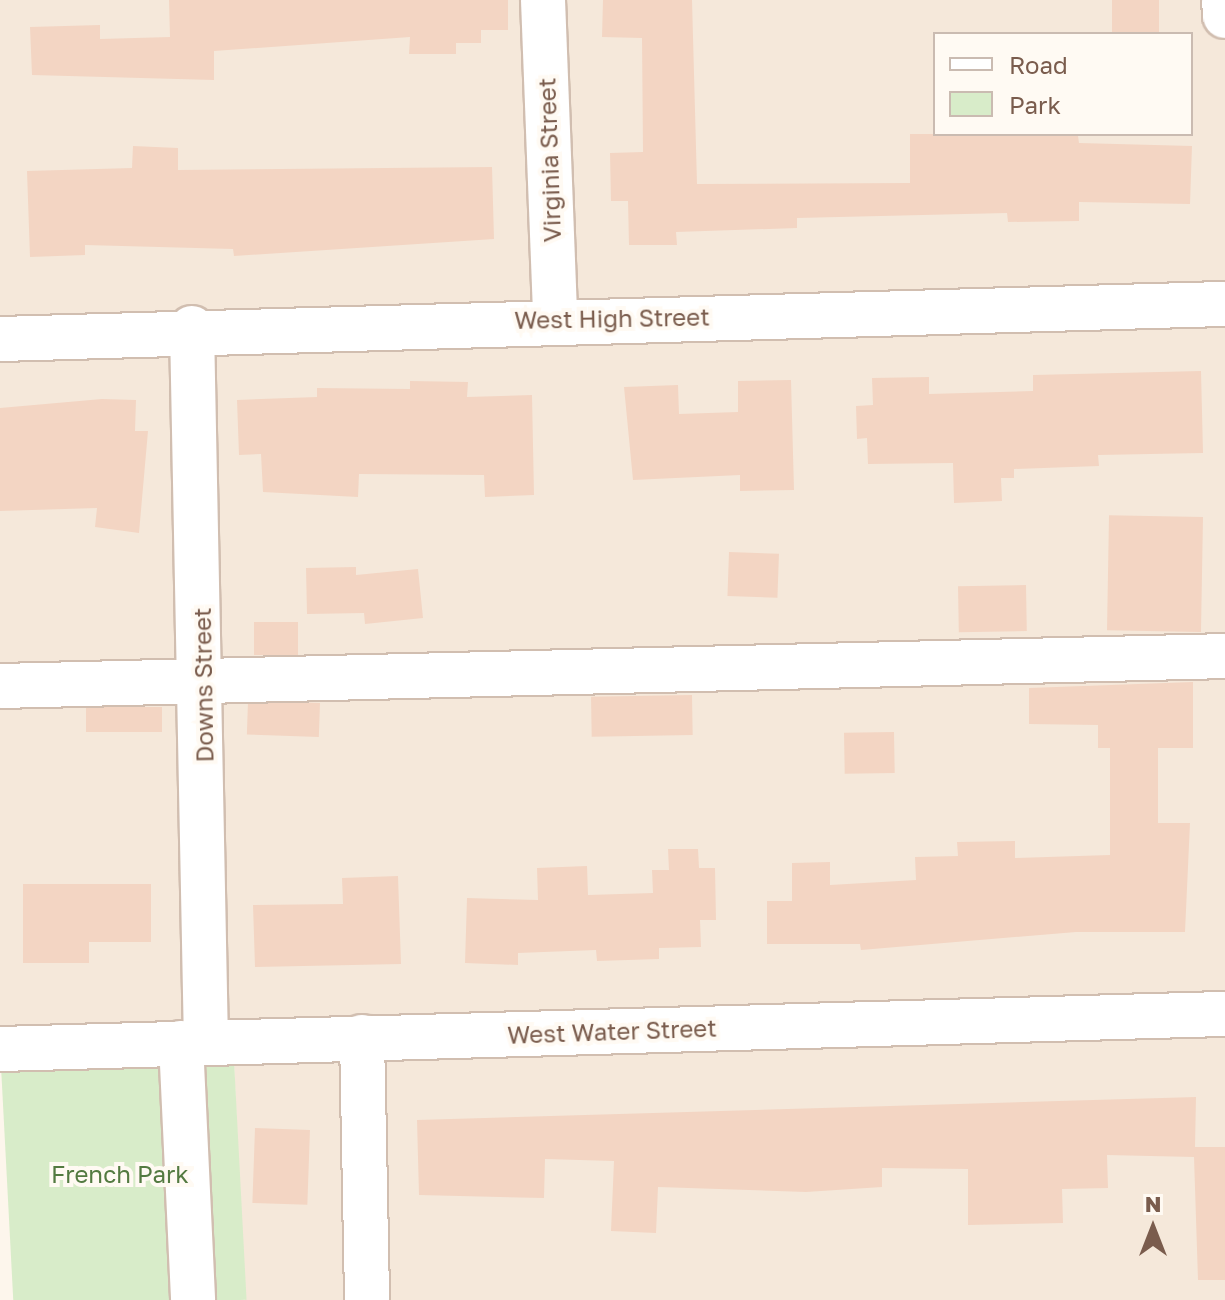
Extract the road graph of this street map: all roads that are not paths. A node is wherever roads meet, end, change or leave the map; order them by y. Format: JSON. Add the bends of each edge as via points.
{"nodes":[{"id":1,"x":543,"y":0,"type":"edge"},
{"id":2,"x":1224,"y":0,"type":"edge"},
{"id":3,"x":1225,"y":16,"type":"edge"},
{"id":4,"x":1225,"y":304,"type":"edge"},
{"id":5,"x":555,"y":319,"type":"junction"},
{"id":6,"x":192,"y":328,"type":"junction"},
{"id":7,"x":0,"y":339,"type":"edge"},
{"id":8,"x":1225,"y":656,"type":"edge"},
{"id":9,"x":204,"y":678,"type":"junction"},
{"id":10,"x":0,"y":686,"type":"edge"},
{"id":11,"x":1225,"y":1014,"type":"edge"},
{"id":12,"x":362,"y":1037,"type":"junction"},
{"id":13,"x":194,"y":1042,"type":"junction"},
{"id":14,"x":0,"y":1049,"type":"edge"},
{"id":15,"x":193,"y":1300,"type":"edge"},
{"id":16,"x":367,"y":1300,"type":"edge"}],
"edges":[{"from":1,"to":5,"type":"street","name":"Virginia Street"},
{"from":2,"to":3,"type":"street"},
{"from":4,"to":5,"type":"street","name":"West High Street"},
{"from":5,"to":6,"type":"street","name":"West High Street"},
{"from":6,"to":7,"type":"street","name":"West High Street"},
{"from":6,"to":9,"type":"street","name":"Downs Street"},
{"from":8,"to":9,"type":"street"},
{"from":9,"to":10,"type":"street"},
{"from":9,"to":13,"type":"street","name":"Downs Street"},
{"from":11,"to":12,"type":"street","name":"West Water Street"},
{"from":12,"to":13,"type":"street","name":"West Water Street"},
{"from":12,"to":16,"type":"street"},
{"from":13,"to":14,"type":"street","name":"West Water Street"},
{"from":13,"to":15,"type":"street","name":"Downs Street"}]}
